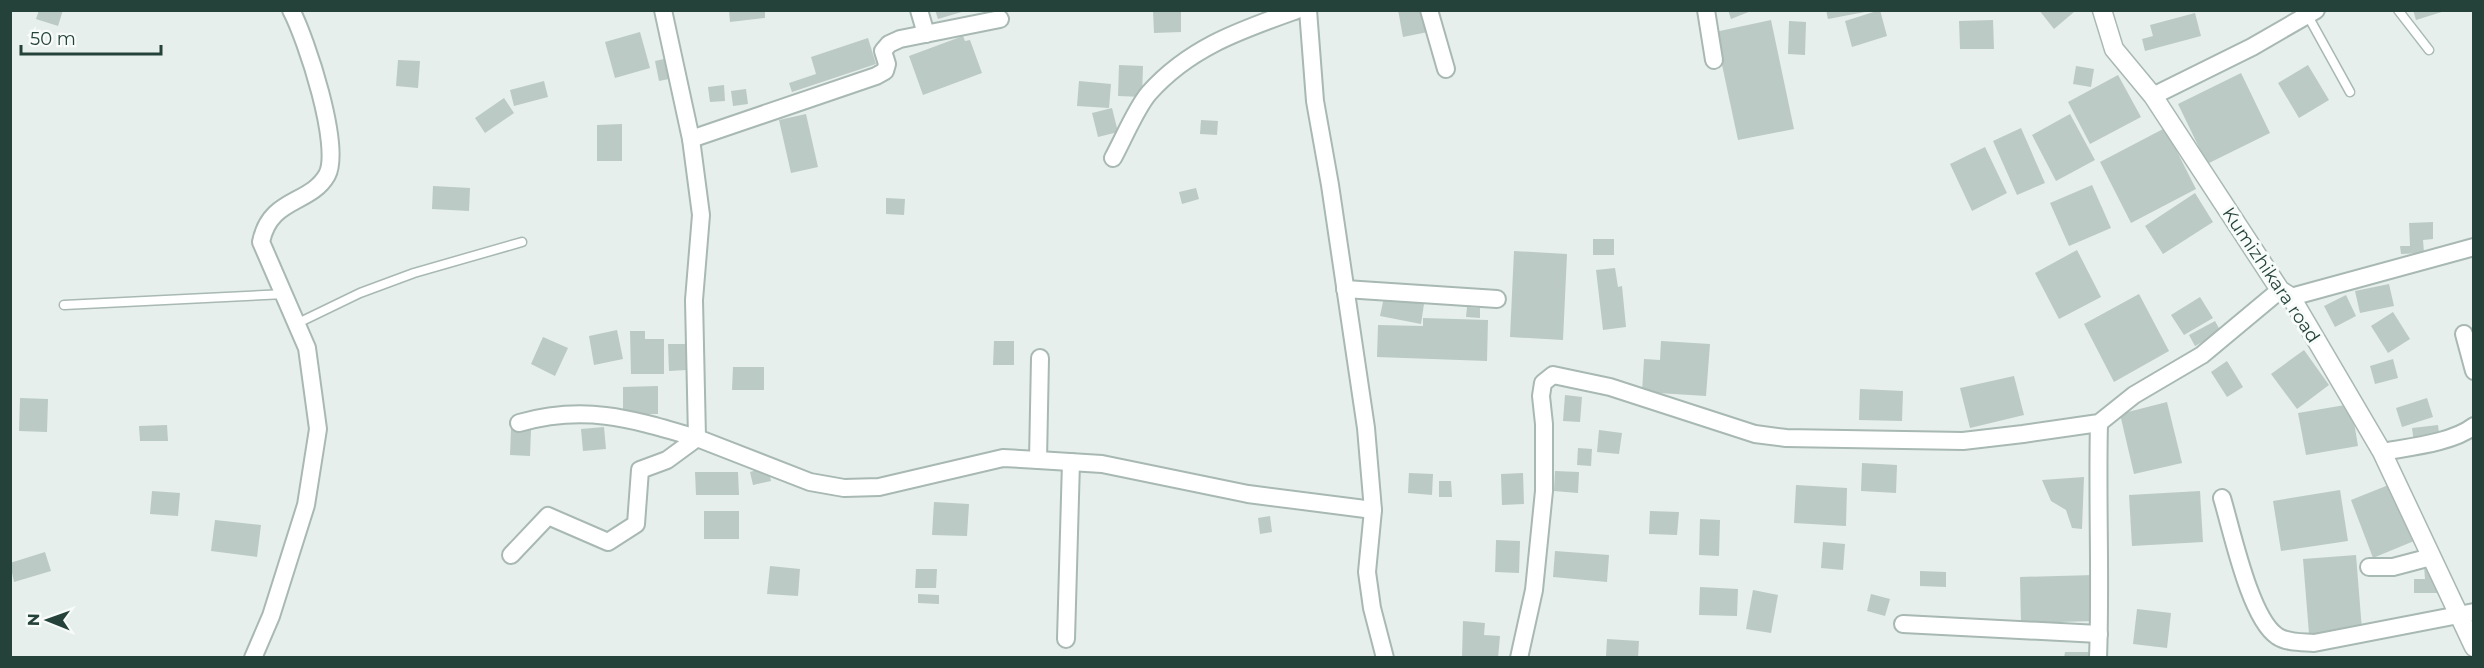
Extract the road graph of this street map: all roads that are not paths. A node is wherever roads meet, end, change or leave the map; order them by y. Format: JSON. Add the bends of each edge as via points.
{"nodes":[{"id":1,"x":663,"y":10,"type":"edge"},
{"id":2,"x":919,"y":10,"type":"edge"},
{"id":3,"x":1297,"y":10,"type":"edge"},
{"id":4,"x":1308,"y":10,"type":"edge"},
{"id":5,"x":1429,"y":10,"type":"edge"},
{"id":6,"x":1706,"y":10,"type":"edge"},
{"id":7,"x":2102,"y":10,"type":"edge"},
{"id":8,"x":2398,"y":10,"type":"edge"},
{"id":9,"x":2312,"y":14,"type":"edge"},
{"id":10,"x":294,"y":16,"type":"edge"},
{"id":11,"x":1000,"y":18,"type":"dead end"},
{"id":12,"x":926,"y":34,"type":"junction"},
{"id":13,"x":2429,"y":50,"type":"dead end"},
{"id":14,"x":1714,"y":60,"type":"dead end"},
{"id":15,"x":1446,"y":69,"type":"dead end"},
{"id":16,"x":2350,"y":92,"type":"dead end"},
{"id":17,"x":2153,"y":96,"type":"junction"},
{"id":18,"x":691,"y":139,"type":"junction"},
{"id":19,"x":1113,"y":158,"type":"dead end"},
{"id":20,"x":522,"y":242,"type":"dead end"},
{"id":21,"x":2474,"y":247,"type":"edge"},
{"id":22,"x":1345,"y":289,"type":"junction"},
{"id":23,"x":2285,"y":293,"type":"junction"},
{"id":24,"x":285,"y":294,"type":"junction"},
{"id":25,"x":1497,"y":299,"type":"dead end"},
{"id":26,"x":64,"y":305,"type":"dead end"},
{"id":27,"x":298,"y":323,"type":"junction"},
{"id":28,"x":2464,"y":334,"type":"dead end"},
{"id":29,"x":1040,"y":358,"type":"dead end"},
{"id":30,"x":2474,"y":371,"type":"edge"},
{"id":31,"x":519,"y":423,"type":"dead end"},
{"id":32,"x":2099,"y":423,"type":"junction"},
{"id":33,"x":2474,"y":426,"type":"edge"},
{"id":34,"x":697,"y":438,"type":"junction"},
{"id":35,"x":2382,"y":452,"type":"junction"},
{"id":36,"x":1038,"y":460,"type":"junction"},
{"id":37,"x":1071,"y":462,"type":"junction"},
{"id":38,"x":2222,"y":498,"type":"dead end"},
{"id":39,"x":1373,"y":510,"type":"junction"},
{"id":40,"x":511,"y":555,"type":"dead end"},
{"id":41,"x":2431,"y":557,"type":"junction"},
{"id":42,"x":2369,"y":567,"type":"dead end"},
{"id":43,"x":2466,"y":614,"type":"edge"},
{"id":44,"x":1903,"y":624,"type":"dead end"},
{"id":45,"x":2099,"y":634,"type":"junction"},
{"id":46,"x":1066,"y":639,"type":"dead end"},
{"id":47,"x":2474,"y":647,"type":"edge"},
{"id":48,"x":253,"y":657,"type":"edge"},
{"id":49,"x":1384,"y":657,"type":"edge"},
{"id":50,"x":1519,"y":657,"type":"edge"},
{"id":51,"x":2098,"y":657,"type":"edge"}],
"edges":[{"from":1,"to":18,"type":"street"},
{"from":2,"to":12,"type":"street"},
{"from":3,"to":19,"type":"street","via":[[1226,36],[1180,64],[1147,94]]},
{"from":4,"to":22,"type":"street","via":[[1316,101]]},
{"from":5,"to":15,"type":"street"},
{"from":6,"to":14,"type":"street"},
{"from":7,"to":17,"type":"street","name":"Kumizhikara road","via":[[2114,49]]},
{"from":8,"to":13,"type":"lane"},
{"from":9,"to":16,"type":"lane"},
{"from":9,"to":17,"type":"street"},
{"from":10,"to":24,"type":"street","via":[[317,84],[330,138],[331,160],[317,185],[264,225],[261,242]]},
{"from":11,"to":12,"type":"street"},
{"from":12,"to":18,"type":"street","via":[[889,44],[884,51],[885,71],[876,76]]},
{"from":17,"to":23,"type":"street","name":"Kumizhikara road"},
{"from":18,"to":34,"type":"street","via":[[701,215],[694,300]]},
{"from":20,"to":27,"type":"lane","via":[[414,273],[360,293]]},
{"from":21,"to":23,"type":"street"},
{"from":22,"to":25,"type":"street"},
{"from":22,"to":39,"type":"street","via":[[1366,428]]},
{"from":23,"to":32,"type":"street"},
{"from":23,"to":35,"type":"street","name":"Kumizhikara road"},
{"from":24,"to":26,"type":"lane"},
{"from":24,"to":27,"type":"street"},
{"from":27,"to":48,"type":"street","via":[[309,356],[318,429],[306,506],[271,615]]},
{"from":28,"to":30,"type":"street"},
{"from":29,"to":36,"type":"street"},
{"from":31,"to":34,"type":"street","via":[[548,415],[603,415]]},
{"from":32,"to":45,"type":"street"},
{"from":32,"to":50,"type":"street","via":[[1963,441],[1786,438],[1755,434],[1610,387],[1553,375],[1543,383],[1541,396],[1544,491],[1534,590]]},
{"from":33,"to":35,"type":"street","via":[[2449,437]]},
{"from":34,"to":36,"type":"street","via":[[810,482],[844,488],[879,487],[1003,458]]},
{"from":34,"to":40,"type":"street","via":[[667,460],[640,470],[636,524],[608,542],[548,516]]},
{"from":35,"to":41,"type":"street","name":"Kumizhikara road"},
{"from":36,"to":37,"type":"street"},
{"from":37,"to":39,"type":"street","via":[[1102,464],[1248,494]]},
{"from":37,"to":46,"type":"street"},
{"from":38,"to":43,"type":"street","via":[[2253,602],[2263,622],[2278,637],[2314,643]]},
{"from":39,"to":49,"type":"street","via":[[1367,572]]},
{"from":41,"to":42,"type":"street","via":[[2393,567]]},
{"from":41,"to":43,"type":"street","name":"Kumizhikara road"},
{"from":43,"to":47,"type":"street","name":"Kumizhikara road"},
{"from":44,"to":45,"type":"street"},
{"from":45,"to":51,"type":"street"}]}
